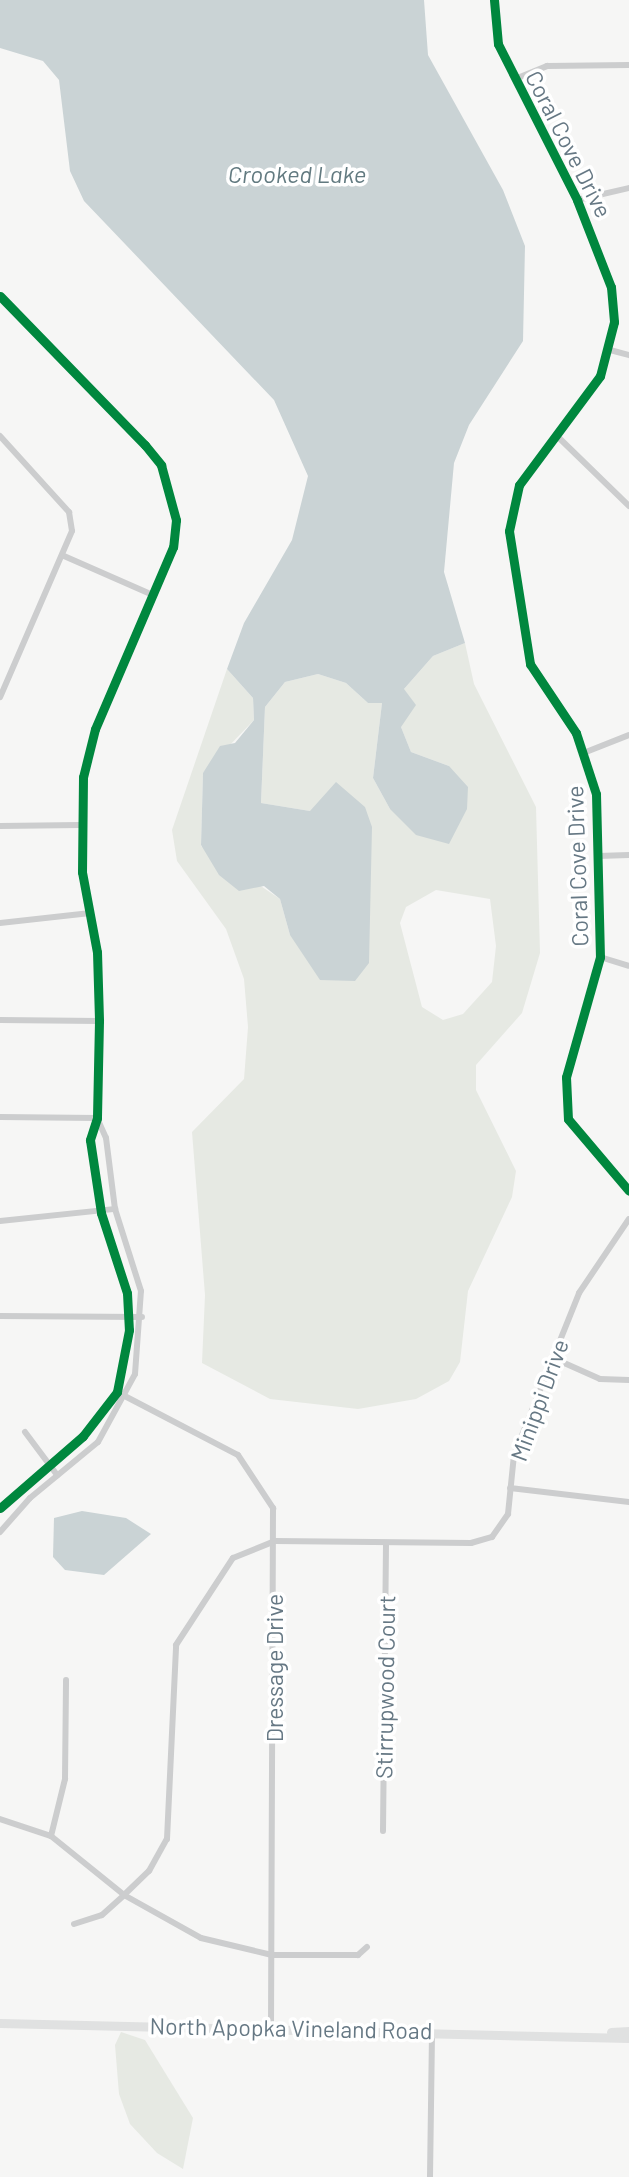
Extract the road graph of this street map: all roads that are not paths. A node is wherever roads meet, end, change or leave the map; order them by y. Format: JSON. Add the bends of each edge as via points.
{"nodes":[{"id":1,"x":494,"y":0,"type":"edge"},
{"id":2,"x":629,"y":65,"type":"edge"},
{"id":3,"x":515,"y":79,"type":"junction"},
{"id":4,"x":629,"y":188,"type":"edge"},
{"id":5,"x":577,"y":200,"type":"junction"},
{"id":6,"x":0,"y":296,"type":"edge"},
{"id":7,"x":610,"y":350,"type":"junction"},
{"id":8,"x":629,"y":355,"type":"edge"},
{"id":9,"x":556,"y":435,"type":"junction"},
{"id":10,"x":0,"y":436,"type":"edge"},
{"id":11,"x":629,"y":506,"type":"edge"},
{"id":12,"x":64,"y":556,"type":"junction"},
{"id":13,"x":153,"y":594,"type":"junction"},
{"id":14,"x":0,"y":697,"type":"edge"},
{"id":15,"x":629,"y":735,"type":"edge"},
{"id":16,"x":586,"y":752,"type":"junction"},
{"id":17,"x":80,"y":825,"type":"junction"},
{"id":18,"x":0,"y":826,"type":"edge"},
{"id":19,"x":629,"y":855,"type":"edge"},
{"id":20,"x":598,"y":856,"type":"junction"},
{"id":21,"x":90,"y":913,"type":"junction"},
{"id":22,"x":0,"y":922,"type":"edge"},
{"id":23,"x":600,"y":957,"type":"junction"},
{"id":24,"x":629,"y":966,"type":"edge"},
{"id":25,"x":0,"y":1020,"type":"edge"},
{"id":26,"x":99,"y":1021,"type":"junction"},
{"id":27,"x":0,"y":1117,"type":"edge"},
{"id":28,"x":97,"y":1118,"type":"junction"},
{"id":29,"x":629,"y":1191,"type":"edge"},
{"id":30,"x":115,"y":1209,"type":"junction"},
{"id":31,"x":101,"y":1213,"type":"junction"},
{"id":32,"x":629,"y":1219,"type":"edge"},
{"id":33,"x":0,"y":1222,"type":"edge"},
{"id":34,"x":0,"y":1316,"type":"edge"},
{"id":35,"x":126,"y":1317,"type":"junction"},
{"id":36,"x":142,"y":1317,"type":"junction"},
{"id":37,"x":553,"y":1358,"type":"junction"},
{"id":38,"x":629,"y":1380,"type":"edge"},
{"id":39,"x":117,"y":1392,"type":"junction"},
{"id":40,"x":127,"y":1396,"type":"junction"},
{"id":41,"x":24,"y":1432,"type":"dead end"},
{"id":42,"x":49,"y":1464,"type":"junction"},
{"id":43,"x":57,"y":1475,"type":"junction"},
{"id":44,"x":510,"y":1488,"type":"junction"},
{"id":45,"x":629,"y":1502,"type":"edge"},
{"id":46,"x":0,"y":1508,"type":"edge"},
{"id":47,"x":0,"y":1532,"type":"edge"},
{"id":48,"x":275,"y":1541,"type":"junction"},
{"id":49,"x":386,"y":1542,"type":"junction"},
{"id":50,"x":66,"y":1680,"type":"dead end"},
{"id":51,"x":0,"y":1819,"type":"edge"},
{"id":52,"x":383,"y":1831,"type":"dead end"},
{"id":53,"x":51,"y":1836,"type":"junction"},
{"id":54,"x":124,"y":1895,"type":"junction"},
{"id":55,"x":74,"y":1924,"type":"dead end"},
{"id":56,"x":367,"y":1947,"type":"dead end"},
{"id":57,"x":272,"y":1955,"type":"junction"},
{"id":58,"x":0,"y":2023,"type":"edge"},
{"id":59,"x":271,"y":2027,"type":"junction"},
{"id":60,"x":432,"y":2030,"type":"junction"},
{"id":61,"x":629,"y":2031,"type":"edge"},
{"id":62,"x":582,"y":2034,"type":"junction"},
{"id":63,"x":629,"y":2038,"type":"edge"},
{"id":64,"x":430,"y":2177,"type":"edge"}],
"edges":[{"from":1,"to":3,"type":"street","name":"Coral Cove Drive","via":[[498,44]]},
{"from":2,"to":3,"type":"street","via":[[554,65]]},
{"from":3,"to":5,"type":"street","name":"Coral Cove Drive"},
{"from":4,"to":5,"type":"street"},
{"from":5,"to":7,"type":"street","name":"Coral Cove Drive","via":[[611,288]]},
{"from":6,"to":13,"type":"street","via":[[161,465],[176,520],[173,547]]},
{"from":7,"to":8,"type":"street"},
{"from":7,"to":9,"type":"street","name":"Coral Cove Drive","via":[[600,376]]},
{"from":9,"to":11,"type":"street"},
{"from":9,"to":16,"type":"street","name":"Coral Cove Drive","via":[[519,485],[509,531],[530,664]]},
{"from":10,"to":12,"type":"street","via":[[69,512],[72,531]]},
{"from":12,"to":13,"type":"street"},
{"from":12,"to":14,"type":"street"},
{"from":13,"to":17,"type":"street","via":[[96,729]]},
{"from":15,"to":16,"type":"street"},
{"from":16,"to":20,"type":"street","name":"Coral Cove Drive"},
{"from":17,"to":18,"type":"street"},
{"from":17,"to":21,"type":"street"},
{"from":19,"to":20,"type":"street"},
{"from":20,"to":23,"type":"street","name":"Coral Cove Drive"},
{"from":21,"to":22,"type":"street","via":[[44,923]]},
{"from":21,"to":26,"type":"street"},
{"from":23,"to":24,"type":"street"},
{"from":23,"to":29,"type":"street","name":"Coral Cove Drive","via":[[564,1098],[578,1138]]},
{"from":25,"to":26,"type":"street"},
{"from":26,"to":28,"type":"street"},
{"from":27,"to":28,"type":"street"},
{"from":28,"to":30,"type":"street","via":[[106,1138]]},
{"from":28,"to":31,"type":"street","via":[[90,1140]]},
{"from":30,"to":31,"type":"street"},
{"from":30,"to":36,"type":"street","via":[[133,1258]]},
{"from":31,"to":33,"type":"street"},
{"from":31,"to":35,"type":"street","via":[[122,1273]]},
{"from":32,"to":37,"type":"street","name":"Minippi Drive","via":[[579,1293]]},
{"from":34,"to":35,"type":"street"},
{"from":35,"to":36,"type":"street"},
{"from":35,"to":39,"type":"street"},
{"from":36,"to":40,"type":"street"},
{"from":37,"to":38,"type":"street","via":[[600,1378]]},
{"from":37,"to":44,"type":"street","name":"Minippi Drive","via":[[514,1455]]},
{"from":39,"to":40,"type":"street","name":"Dressage Drive"},
{"from":39,"to":42,"type":"street","via":[[83,1436]]},
{"from":40,"to":43,"type":"street","via":[[99,1442]]},
{"from":40,"to":48,"type":"street","name":"Dressage Drive","via":[[238,1455],[269,1500]]},
{"from":41,"to":42,"type":"street"},
{"from":42,"to":43,"type":"street"},
{"from":42,"to":46,"type":"street"},
{"from":43,"to":47,"type":"street"},
{"from":44,"to":45,"type":"street"},
{"from":44,"to":49,"type":"street","name":"Minippi Drive","via":[[508,1514],[492,1537],[436,1544]]},
{"from":48,"to":49,"type":"street","name":"Minippi Drive"},
{"from":48,"to":54,"type":"street","via":[[233,1558],[176,1645],[167,1839],[149,1871]]},
{"from":48,"to":57,"type":"street","name":"Dressage Drive"},
{"from":49,"to":52,"type":"street","name":"Stirrupwood Court"},
{"from":50,"to":53,"type":"street","via":[[65,1779]]},
{"from":51,"to":53,"type":"street"},
{"from":53,"to":54,"type":"street"},
{"from":54,"to":55,"type":"street","via":[[102,1914]]},
{"from":54,"to":57,"type":"street","via":[[201,1938]]},
{"from":56,"to":57,"type":"street","via":[[358,1955]]},
{"from":57,"to":59,"type":"street","name":"Dressage Drive"},
{"from":58,"to":59,"type":"main road","name":"North Apopka Vineland Road"},
{"from":59,"to":60,"type":"main road","name":"North Apopka Vineland Road"},
{"from":60,"to":62,"type":"main road","name":"North Apopka Vineland Road"},
{"from":60,"to":64,"type":"street"},
{"from":61,"to":62,"type":"main road","name":"North Apopka Vineland Road"},
{"from":62,"to":63,"type":"main road","name":"North Apopka Vineland Road"}]}
